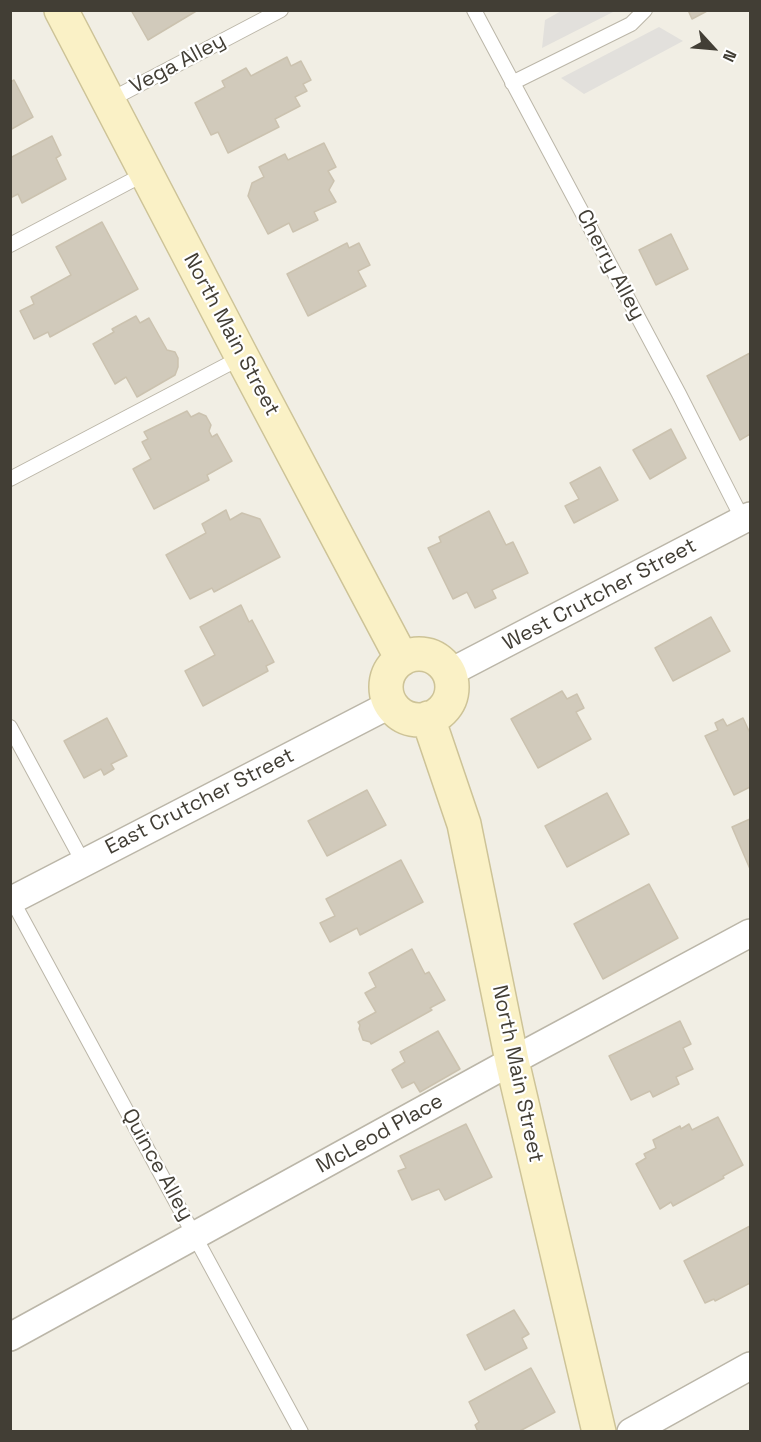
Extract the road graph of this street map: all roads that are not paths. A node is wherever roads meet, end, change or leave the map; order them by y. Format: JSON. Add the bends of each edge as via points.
{"nodes":[{"id":1,"x":61,"y":10,"type":"edge"},
{"id":2,"x":280,"y":10,"type":"edge"},
{"id":3,"x":474,"y":10,"type":"edge"},
{"id":4,"x":645,"y":10,"type":"edge"},
{"id":5,"x":512,"y":83,"type":"junction"},
{"id":6,"x":108,"y":101,"type":"junction"},
{"id":7,"x":146,"y":173,"type":"junction"},
{"id":8,"x":10,"y":245,"type":"edge"},
{"id":9,"x":242,"y":357,"type":"junction"},
{"id":10,"x":10,"y":479,"type":"edge"},
{"id":11,"x":748,"y":524,"type":"edge"},
{"id":12,"x":402,"y":659,"type":"junction"},
{"id":13,"x":449,"y":673,"type":"junction"},
{"id":14,"x":391,"y":704,"type":"junction"},
{"id":15,"x":428,"y":718,"type":"junction"},
{"id":16,"x":10,"y":727,"type":"edge"},
{"id":17,"x":83,"y":862,"type":"junction"},
{"id":18,"x":11,"y":900,"type":"edge"},
{"id":19,"x":750,"y":933,"type":"edge"},
{"id":20,"x":512,"y":1061,"type":"junction"},
{"id":21,"x":196,"y":1236,"type":"junction"},
{"id":22,"x":10,"y":1337,"type":"edge"},
{"id":23,"x":750,"y":1366,"type":"edge"},
{"id":24,"x":301,"y":1431,"type":"edge"},
{"id":25,"x":599,"y":1431,"type":"edge"},
{"id":26,"x":631,"y":1431,"type":"edge"}],
"edges":[{"from":1,"to":6,"type":"street","name":"North Main Street"},
{"from":2,"to":6,"type":"lane","name":"Vega Alley"},
{"from":3,"to":5,"type":"lane","name":"Cherry Alley"},
{"from":4,"to":5,"type":"lane","via":[[631,24]]},
{"from":5,"to":11,"type":"lane","name":"Cherry Alley"},
{"from":6,"to":7,"type":"street","name":"North Main Street"},
{"from":7,"to":8,"type":"lane"},
{"from":7,"to":9,"type":"street","name":"North Main Street"},
{"from":9,"to":10,"type":"lane"},
{"from":9,"to":12,"type":"street","name":"North Main Street"},
{"from":11,"to":13,"type":"street","name":"West Crutcher Street"},
{"from":12,"to":13,"type":"street","via":[[419,654],[429,656]]},
{"from":12,"to":14,"type":"street","via":[[389,674],[387,694]]},
{"from":13,"to":15,"type":"street","via":[[451,696],[438,714]]},
{"from":14,"to":15,"type":"street","via":[[407,718]]},
{"from":14,"to":17,"type":"street","name":"East Crutcher Street"},
{"from":15,"to":20,"type":"street","name":"North Main Street","via":[[464,824]]},
{"from":16,"to":17,"type":"lane"},
{"from":17,"to":18,"type":"street","name":"East Crutcher Street"},
{"from":18,"to":21,"type":"lane","name":"Quince Alley"},
{"from":19,"to":20,"type":"street","name":"McLeod Place"},
{"from":20,"to":21,"type":"street","name":"McLeod Place"},
{"from":20,"to":25,"type":"street","name":"North Main Street"},
{"from":21,"to":22,"type":"street","name":"McLeod Place"},
{"from":21,"to":24,"type":"lane","name":"Quince Alley"},
{"from":23,"to":26,"type":"street"}]}
